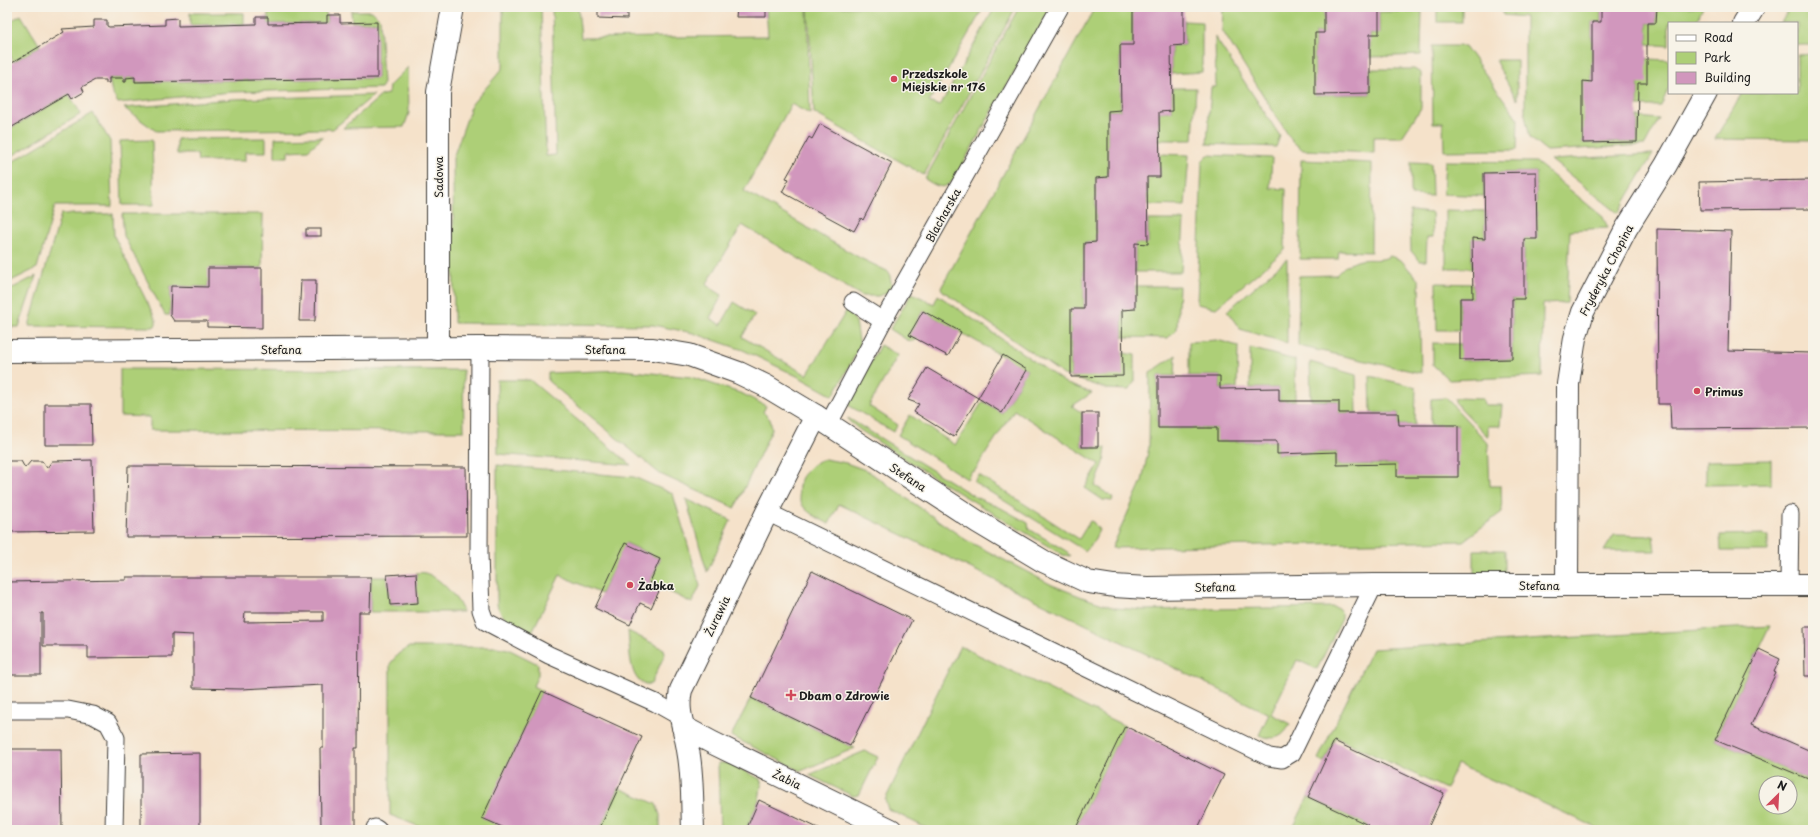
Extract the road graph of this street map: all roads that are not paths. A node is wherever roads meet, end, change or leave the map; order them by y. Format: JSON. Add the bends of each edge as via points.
{"nodes":[{"id":1,"x":453,"y":7,"type":"edge"},
{"id":2,"x":1060,"y":7,"type":"edge"},
{"id":3,"x":1754,"y":7,"type":"edge"},
{"id":4,"x":1745,"y":22,"type":"edge"},
{"id":5,"x":1705,"y":94,"type":"edge"},
{"id":6,"x":853,"y":302,"type":"dead end"},
{"id":7,"x":883,"y":320,"type":"junction"},
{"id":8,"x":480,"y":348,"type":"junction"},
{"id":9,"x":438,"y":349,"type":"junction"},
{"id":10,"x":7,"y":351,"type":"edge"},
{"id":11,"x":822,"y":420,"type":"junction"},
{"id":12,"x":767,"y":512,"type":"junction"},
{"id":13,"x":1790,"y":514,"type":"dead end"},
{"id":14,"x":1374,"y":585,"type":"junction"},
{"id":15,"x":1567,"y":585,"type":"junction"},
{"id":16,"x":1789,"y":585,"type":"junction"},
{"id":17,"x":1813,"y":585,"type":"edge"},
{"id":18,"x":7,"y":710,"type":"edge"},
{"id":19,"x":681,"y":721,"type":"junction"},
{"id":20,"x":114,"y":830,"type":"edge"},
{"id":21,"x":693,"y":830,"type":"edge"},
{"id":22,"x":890,"y":830,"type":"edge"}],
"edges":[{"from":1,"to":9,"type":"street","name":"Sadowa","via":[[438,92]]},
{"from":2,"to":7,"type":"lane","name":"Blacharska"},
{"from":3,"to":4,"type":"street"},
{"from":5,"to":15,"type":"street","name":"Fryderyka Chopina","via":[[1626,230],[1578,325],[1568,389]]},
{"from":6,"to":7,"type":"lane"},
{"from":7,"to":11,"type":"lane","name":"Blacharska"},
{"from":8,"to":9,"type":"street","name":"Stefana"},
{"from":8,"to":11,"type":"street","name":"Stefana","via":[[653,349],[689,355],[766,386]]},
{"from":8,"to":19,"type":"lane","via":[[479,554],[481,610],[485,621],[549,655],[656,703]]},
{"from":9,"to":10,"type":"street","name":"Stefana"},
{"from":11,"to":12,"type":"street","name":"Żurawia"},
{"from":11,"to":14,"type":"street","name":"Stefana","via":[[1008,541],[1088,582],[1147,588]]},
{"from":12,"to":14,"type":"lane","via":[[1269,757],[1282,760],[1292,753]]},
{"from":12,"to":19,"type":"street","name":"Żurawia","via":[[681,690],[678,704]]},
{"from":13,"to":16,"type":"lane"},
{"from":14,"to":15,"type":"street","name":"Stefana"},
{"from":15,"to":16,"type":"street","name":"Stefana"},
{"from":16,"to":17,"type":"street","name":"Stefana"},
{"from":18,"to":20,"type":"lane","via":[[68,710],[93,715],[108,723],[116,738]]},
{"from":19,"to":21,"type":"street","name":"Żurawia","via":[[689,751]]},
{"from":19,"to":22,"type":"street","name":"Żabia","via":[[713,743]]}]}
